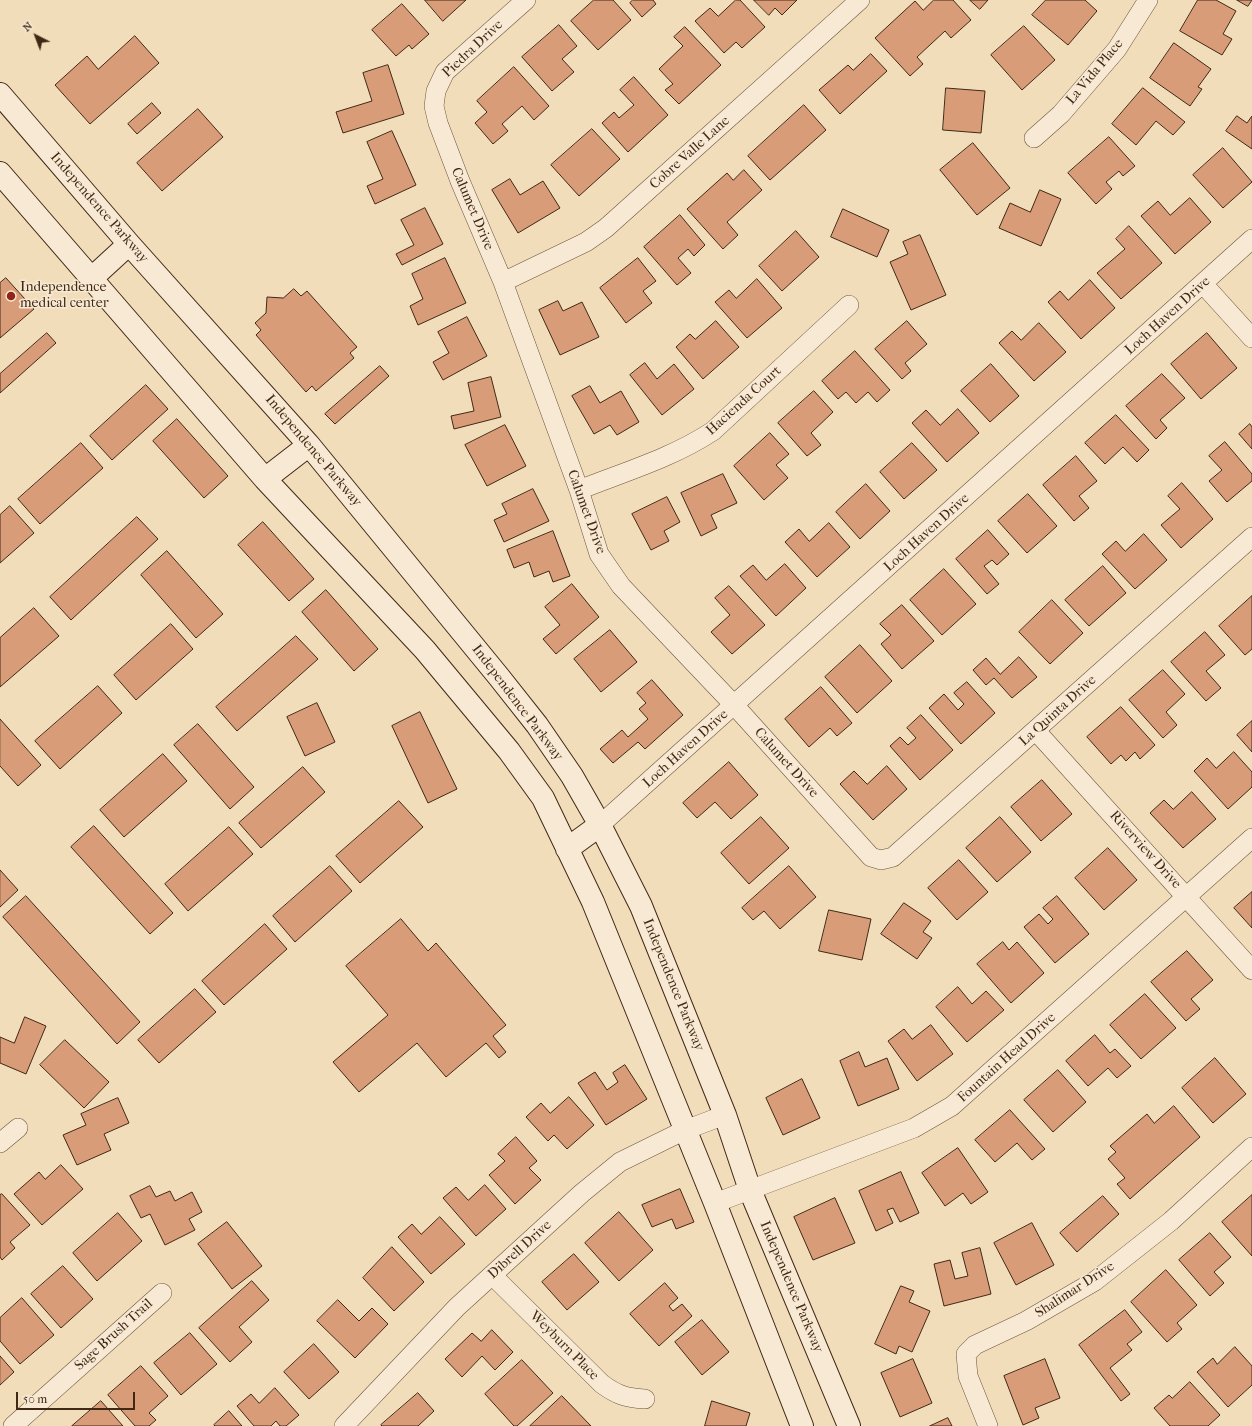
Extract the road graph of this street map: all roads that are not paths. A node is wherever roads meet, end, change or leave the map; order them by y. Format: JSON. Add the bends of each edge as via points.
{"nodes":[{"id":1,"x":526,"y":0,"type":"edge"},
{"id":2,"x":860,"y":0,"type":"edge"},
{"id":3,"x":1148,"y":0,"type":"edge"},
{"id":4,"x":0,"y":94,"type":"edge"},
{"id":5,"x":434,"y":106,"type":"joint"},
{"id":6,"x":1034,"y":138,"type":"dead end"},
{"id":7,"x":0,"y":174,"type":"edge"},
{"id":8,"x":1252,"y":239,"type":"edge"},
{"id":9,"x":129,"y":244,"type":"junction"},
{"id":10,"x":92,"y":278,"type":"junction"},
{"id":11,"x":503,"y":282,"type":"junction"},
{"id":12,"x":1204,"y":284,"type":"junction"},
{"id":13,"x":849,"y":305,"type":"dead end"},
{"id":14,"x":1252,"y":338,"type":"edge"},
{"id":15,"x":309,"y":444,"type":"junction"},
{"id":16,"x":265,"y":479,"type":"junction"},
{"id":17,"x":579,"y":490,"type":"junction"},
{"id":18,"x":1252,"y":537,"type":"edge"},
{"id":19,"x":735,"y":706,"type":"junction"},
{"id":20,"x":1036,"y":731,"type":"junction"},
{"id":21,"x":600,"y":825,"type":"junction"},
{"id":22,"x":1252,"y":838,"type":"edge"},
{"id":23,"x":860,"y":845,"type":"joint"},
{"id":24,"x":567,"y":849,"type":"junction"},
{"id":25,"x":1187,"y":897,"type":"junction"},
{"id":26,"x":1252,"y":970,"type":"edge"},
{"id":27,"x":724,"y":1114,"type":"junction"},
{"id":28,"x":18,"y":1128,"type":"dead end"},
{"id":29,"x":685,"y":1130,"type":"junction"},
{"id":30,"x":0,"y":1143,"type":"edge"},
{"id":31,"x":1252,"y":1147,"type":"edge"},
{"id":32,"x":750,"y":1190,"type":"junction"},
{"id":33,"x":715,"y":1203,"type":"junction"},
{"id":34,"x":492,"y":1275,"type":"junction"},
{"id":35,"x":162,"y":1293,"type":"dead end"},
{"id":36,"x":645,"y":1399,"type":"dead end"},
{"id":37,"x":13,"y":1426,"type":"edge"},
{"id":38,"x":344,"y":1426,"type":"edge"},
{"id":39,"x":802,"y":1426,"type":"edge"},
{"id":40,"x":849,"y":1426,"type":"edge"},
{"id":41,"x":988,"y":1426,"type":"edge"}],
"edges":[{"from":1,"to":5,"type":"street","name":"Piedra Drive","via":[[445,72],[438,87]]},
{"from":2,"to":11,"type":"street","name":"Cobre Valle Lane","via":[[606,228],[586,242]]},
{"from":3,"to":6,"type":"street","name":"La Vida Place","via":[[1117,49],[1061,114]]},
{"from":4,"to":9,"type":"main road","name":"Independence Parkway"},
{"from":5,"to":11,"type":"street","name":"Calumet Drive","via":[[460,181]]},
{"from":7,"to":10,"type":"main road"},
{"from":8,"to":12,"type":"street","name":"Loch Haven Drive"},
{"from":9,"to":10,"type":"main road"},
{"from":9,"to":15,"type":"main road","name":"Independence Parkway"},
{"from":10,"to":16,"type":"main road"},
{"from":11,"to":17,"type":"street","name":"Calumet Drive"},
{"from":12,"to":14,"type":"street"},
{"from":12,"to":19,"type":"street","name":"Loch Haven Drive"},
{"from":13,"to":17,"type":"street","name":"Hacienda Court","via":[[713,431],[667,456]]},
{"from":15,"to":16,"type":"main road"},
{"from":15,"to":21,"type":"main road","name":"Independence Parkway","via":[[532,719],[572,776]]},
{"from":16,"to":24,"type":"main road","via":[[425,650],[509,751],[543,798]]},
{"from":17,"to":19,"type":"street","name":"Calumet Drive","via":[[599,554],[621,586]]},
{"from":18,"to":20,"type":"street","name":"La Quinta Drive"},
{"from":19,"to":21,"type":"street","name":"Loch Haven Drive"},
{"from":19,"to":23,"type":"street","name":"Calumet Drive"},
{"from":20,"to":23,"type":"street","name":"La Quinta Drive","via":[[893,858],[877,860]]},
{"from":20,"to":25,"type":"street","name":"Riverview Drive"},
{"from":21,"to":24,"type":"main road"},
{"from":21,"to":27,"type":"main road","name":"Independence Parkway","via":[[641,906]]},
{"from":22,"to":25,"type":"street","name":"Fountain Head Drive"},
{"from":24,"to":29,"type":"main road","via":[[593,902]]},
{"from":25,"to":26,"type":"street","name":"Riverview Drive"},
{"from":25,"to":32,"type":"street","name":"Fountain Head Drive","via":[[952,1106],[914,1128]]},
{"from":27,"to":29,"type":"street","name":"Dibrell Drive"},
{"from":27,"to":32,"type":"main road","name":"Independence Parkway"},
{"from":28,"to":30,"type":"street"},
{"from":29,"to":33,"type":"main road"},
{"from":29,"to":34,"type":"street","name":"Dibrell Drive","via":[[620,1162]]},
{"from":31,"to":41,"type":"street","name":"Shalimar Drive","via":[[1171,1221],[1095,1281],[1026,1321],[976,1346],[966,1354],[968,1376]]},
{"from":32,"to":33,"type":"street","name":"Fountain Head Drive"},
{"from":32,"to":40,"type":"main road","name":"Independence Parkway"},
{"from":33,"to":39,"type":"main road"},
{"from":34,"to":36,"type":"street","name":"Weyburn Place","via":[[602,1384],[615,1394]]},
{"from":34,"to":38,"type":"street","name":"Dibrell Drive","via":[[435,1329]]},
{"from":35,"to":37,"type":"street","name":"Sage Brush Trail"}]}
